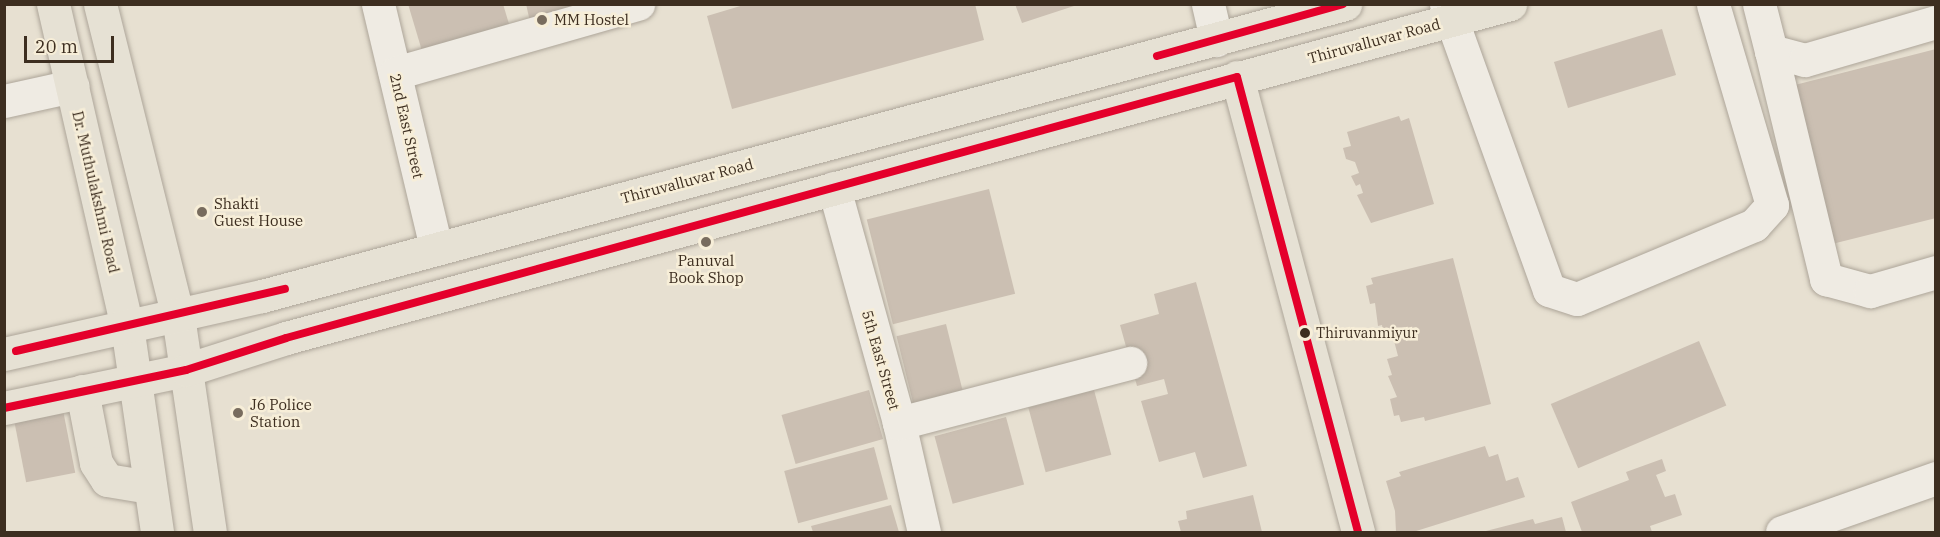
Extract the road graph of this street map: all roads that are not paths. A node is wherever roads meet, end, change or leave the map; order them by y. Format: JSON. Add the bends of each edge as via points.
{"nodes":[{"id":1,"x":53,"y":4,"type":"edge"},
{"id":2,"x":100,"y":4,"type":"edge"},
{"id":3,"x":378,"y":4,"type":"edge"},
{"id":4,"x":638,"y":4,"type":"edge"},
{"id":5,"x":1208,"y":4,"type":"edge"},
{"id":6,"x":1345,"y":4,"type":"edge"},
{"id":7,"x":1510,"y":4,"type":"edge"},
{"id":8,"x":1713,"y":4,"type":"edge"},
{"id":9,"x":1759,"y":4,"type":"edge"},
{"id":10,"x":1448,"y":13,"type":"edge"},
{"id":11,"x":1935,"y":22,"type":"edge"},
{"id":12,"x":1216,"y":40,"type":"junction"},
{"id":13,"x":1770,"y":51,"type":"junction"},
{"id":14,"x":395,"y":73,"type":"junction"},
{"id":15,"x":1237,"y":77,"type":"junction"},
{"id":16,"x":72,"y":86,"type":"junction"},
{"id":17,"x":4,"y":101,"type":"edge"},
{"id":18,"x":834,"y":188,"type":"junction"},
{"id":19,"x":436,"y":248,"type":"junction"},
{"id":20,"x":1935,"y":272,"type":"edge"},
{"id":21,"x":178,"y":316,"type":"junction"},
{"id":22,"x":127,"y":326,"type":"junction"},
{"id":23,"x":15,"y":352,"type":"edge"},
{"id":24,"x":1130,"y":363,"type":"dead end"},
{"id":25,"x":186,"y":370,"type":"junction"},
{"id":26,"x":136,"y":380,"type":"junction"},
{"id":27,"x":82,"y":390,"type":"junction"},
{"id":28,"x":4,"y":408,"type":"edge"},
{"id":29,"x":899,"y":423,"type":"junction"},
{"id":30,"x":1935,"y":478,"type":"edge"},
{"id":31,"x":149,"y":487,"type":"junction"},
{"id":32,"x":158,"y":532,"type":"edge"},
{"id":33,"x":210,"y":532,"type":"edge"},
{"id":34,"x":924,"y":532,"type":"edge"},
{"id":35,"x":1358,"y":532,"type":"edge"},
{"id":36,"x":1782,"y":532,"type":"edge"}],
"edges":[{"from":1,"to":16,"type":"main road","name":"Dr. Muthulakshmi Road"},
{"from":2,"to":21,"type":"main road"},
{"from":3,"to":14,"type":"street","name":"2nd East Street"},
{"from":4,"to":14,"type":"street"},
{"from":5,"to":12,"type":"street"},
{"from":6,"to":12,"type":"main road","name":"Thiruvalluvar Road"},
{"from":7,"to":10,"type":"main road","name":"Thiruvalluvar Road"},
{"from":8,"to":10,"type":"street","via":[[1772,205],[1754,225],[1577,298],[1549,290]]},
{"from":9,"to":13,"type":"street"},
{"from":10,"to":15,"type":"main road","name":"Thiruvalluvar Road"},
{"from":11,"to":13,"type":"street","via":[[1805,60]]},
{"from":12,"to":19,"type":"main road","name":"Thiruvalluvar Road"},
{"from":13,"to":20,"type":"street","via":[[1826,279],[1870,291]]},
{"from":14,"to":19,"type":"street","name":"2nd East Street"},
{"from":15,"to":18,"type":"main road","name":"Thiruvalluvar Road"},
{"from":15,"to":35,"type":"main road"},
{"from":16,"to":17,"type":"street"},
{"from":16,"to":22,"type":"main road","name":"Dr. Muthulakshmi Road"},
{"from":18,"to":25,"type":"main road","name":"Thiruvalluvar Road","via":[[286,338]]},
{"from":18,"to":29,"type":"street","name":"5th East Street"},
{"from":19,"to":21,"type":"main road","name":"Thiruvalluvar Road"},
{"from":21,"to":22,"type":"main road","name":"Thiruvalluvar Road"},
{"from":21,"to":25,"type":"main road"},
{"from":22,"to":23,"type":"main road","name":"Thiruvalluvar Road"},
{"from":22,"to":26,"type":"main road","name":"Dr. Muthulakshmi Road"},
{"from":24,"to":29,"type":"street"},
{"from":25,"to":26,"type":"main road","name":"Thiruvalluvar Road"},
{"from":25,"to":33,"type":"main road"},
{"from":26,"to":27,"type":"main road","name":"Thiruvalluvar Road"},
{"from":26,"to":31,"type":"main road","name":"Dr. Muthulakshmi Road"},
{"from":27,"to":28,"type":"main road","name":"Thiruvalluvar Road"},
{"from":27,"to":31,"type":"main road","via":[[96,463],[107,480]]},
{"from":29,"to":34,"type":"street","name":"5th East Street"},
{"from":30,"to":36,"type":"street"},
{"from":31,"to":32,"type":"main road","name":"Dr. Muthulakshmi Road"}]}
